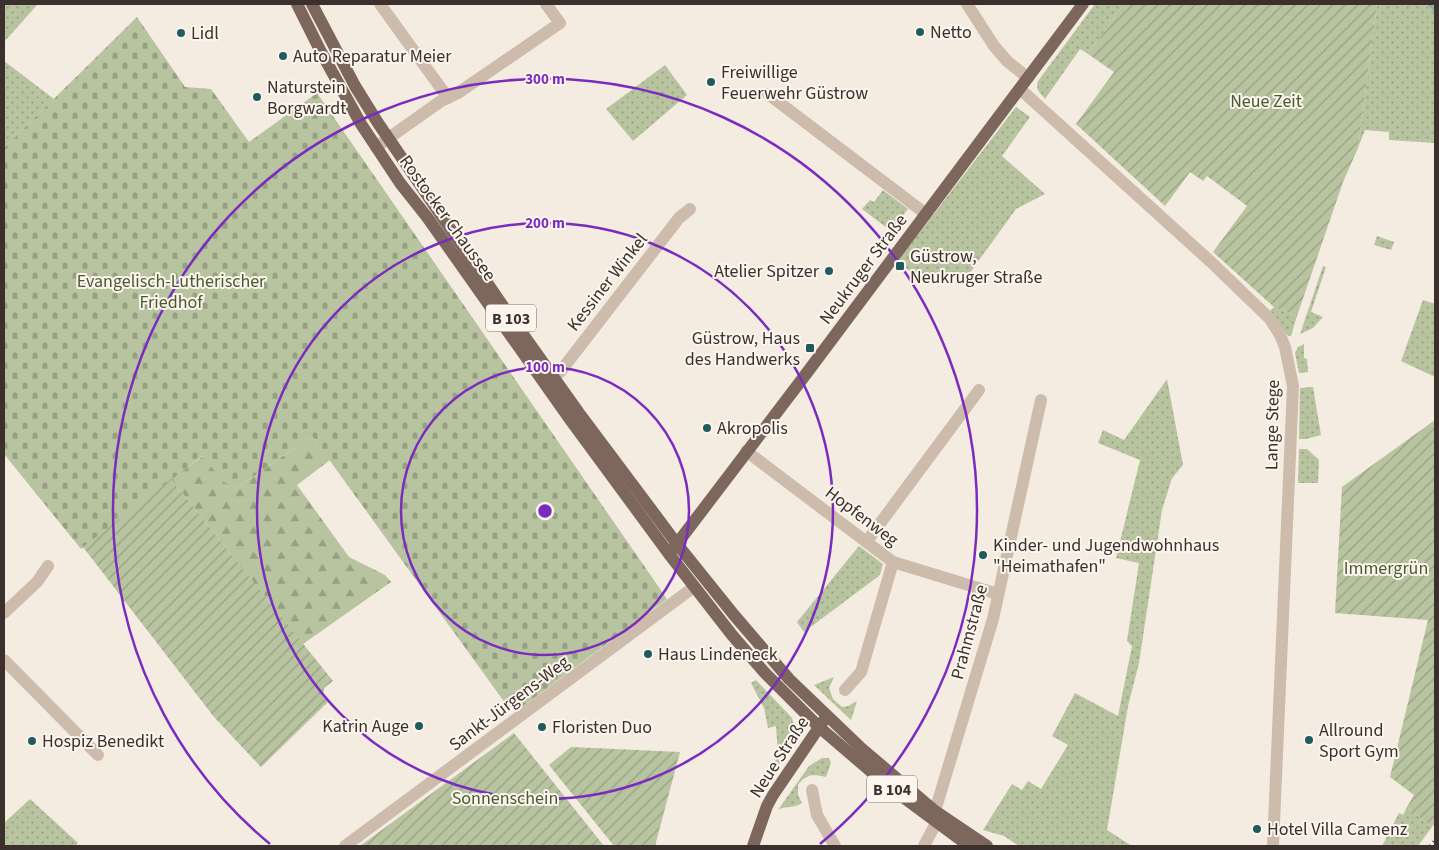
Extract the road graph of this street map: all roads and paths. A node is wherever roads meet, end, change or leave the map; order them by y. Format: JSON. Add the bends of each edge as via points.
{"nodes":[{"id":1,"x":297,"y":4,"type":"edge"},
{"id":2,"x":312,"y":4,"type":"edge"},
{"id":3,"x":546,"y":4,"type":"edge"},
{"id":4,"x":967,"y":4,"type":"edge"},
{"id":5,"x":1083,"y":4,"type":"edge"},
{"id":6,"x":382,"y":7,"type":"edge"},
{"id":7,"x":1028,"y":78,"type":"junction"},
{"id":8,"x":1020,"y":89,"type":"junction"},
{"id":9,"x":768,"y":94,"type":"dead end"},
{"id":10,"x":448,"y":98,"type":"junction"},
{"id":11,"x":388,"y":139,"type":"junction"},
{"id":12,"x":376,"y":148,"type":"junction"},
{"id":13,"x":690,"y":209,"type":"dead end"},
{"id":14,"x":926,"y":214,"type":"junction"},
{"id":15,"x":553,"y":376,"type":"junction"},
{"id":16,"x":978,"y":390,"type":"dead end"},
{"id":17,"x":1041,"y":400,"type":"dead end"},
{"id":18,"x":746,"y":451,"type":"junction"},
{"id":19,"x":867,"y":541,"type":"junction"},
{"id":20,"x":677,"y":544,"type":"junction"},
{"id":21,"x":669,"y":554,"type":"junction"},
{"id":22,"x":893,"y":562,"type":"junction"},
{"id":23,"x":48,"y":566,"type":"dead end"},
{"id":24,"x":694,"y":587,"type":"junction"},
{"id":25,"x":998,"y":594,"type":"junction"},
{"id":26,"x":4,"y":613,"type":"edge"},
{"id":27,"x":4,"y":660,"type":"edge"},
{"id":28,"x":845,"y":690,"type":"dead end"},
{"id":29,"x":827,"y":716,"type":"junction"},
{"id":30,"x":819,"y":727,"type":"junction"},
{"id":31,"x":98,"y":756,"type":"dead end"},
{"id":32,"x":812,"y":790,"type":"dead end"},
{"id":33,"x":935,"y":817,"type":"junction"},
{"id":34,"x":345,"y":846,"type":"edge"},
{"id":35,"x":753,"y":846,"type":"edge"},
{"id":36,"x":835,"y":846,"type":"edge"},
{"id":37,"x":924,"y":846,"type":"edge"},
{"id":38,"x":968,"y":846,"type":"edge"},
{"id":39,"x":987,"y":846,"type":"edge"},
{"id":40,"x":1273,"y":846,"type":"edge"}],
"edges":[{"from":1,"to":12,"type":"main road","name":"Rostocker Chaussee","number":"B 103"},
{"from":2,"to":11,"type":"main road","name":"Rostocker Chaussee","number":"B 103","via":[[355,86]]},
{"from":3,"to":10,"type":"street","via":[[560,23]]},
{"from":4,"to":7,"type":"street","via":[[994,46]]},
{"from":5,"to":7,"type":"main road","name":"Neukruger Straße"},
{"from":6,"to":10,"type":"street"},
{"from":7,"to":8,"type":"main road","name":"Neukruger Straße"},
{"from":8,"to":14,"type":"main road","name":"Neukruger Straße"},
{"from":8,"to":40,"type":"street","name":"Lange Stege","via":[[1259,308],[1270,319],[1285,348],[1292,395]]},
{"from":9,"to":14,"type":"street"},
{"from":10,"to":11,"type":"street"},
{"from":11,"to":12,"type":"street"},
{"from":11,"to":15,"type":"main road","name":"Rostocker Chaussee","number":"B 103"},
{"from":12,"to":21,"type":"main road","name":"Rostocker Chaussee","number":"B 103"},
{"from":13,"to":15,"type":"street","name":"Kessiner Winkel","via":[[679,218],[560,372]]},
{"from":14,"to":18,"type":"main road","name":"Neukruger Straße"},
{"from":15,"to":20,"type":"main road","name":"Rostocker Chaussee","number":"B 103"},
{"from":16,"to":19,"type":"street"},
{"from":17,"to":25,"type":"street","name":"Prahmstraße"},
{"from":18,"to":19,"type":"street","name":"Hopfenweg"},
{"from":18,"to":20,"type":"main road","name":"Neukruger Straße"},
{"from":19,"to":22,"type":"street","name":"Hopfenweg"},
{"from":20,"to":21,"type":"main road","name":"Neukruger Straße"},
{"from":20,"to":29,"type":"main road","number":"B 104","via":[[765,652]]},
{"from":21,"to":24,"type":"main road","name":"Rostocker Chaussee","number":"B 104"},
{"from":22,"to":25,"type":"street","name":"Hopfenweg"},
{"from":22,"to":28,"type":"street","via":[[861,672]]},
{"from":23,"to":26,"type":"street","via":[[37,582]]},
{"from":24,"to":30,"type":"main road","number":"B 104","via":[[765,673]]},
{"from":24,"to":34,"type":"street","name":"Sankt-Jürgens-Weg"},
{"from":25,"to":33,"type":"street","name":"Prahmstraße"},
{"from":27,"to":31,"type":"street"},
{"from":29,"to":30,"type":"main road","name":"Neue Straße"},
{"from":29,"to":33,"type":"main road","number":"B 104"},
{"from":30,"to":33,"type":"main road","number":"B 104","via":[[888,786]]},
{"from":30,"to":35,"type":"main road","name":"Neue Straße","via":[[773,795]]},
{"from":32,"to":36,"type":"street","via":[[817,815]]},
{"from":33,"to":37,"type":"street","name":"Prahmstraße"},
{"from":33,"to":38,"type":"main road","number":"B 104"},
{"from":33,"to":39,"type":"main road","number":"B 104"}]}
